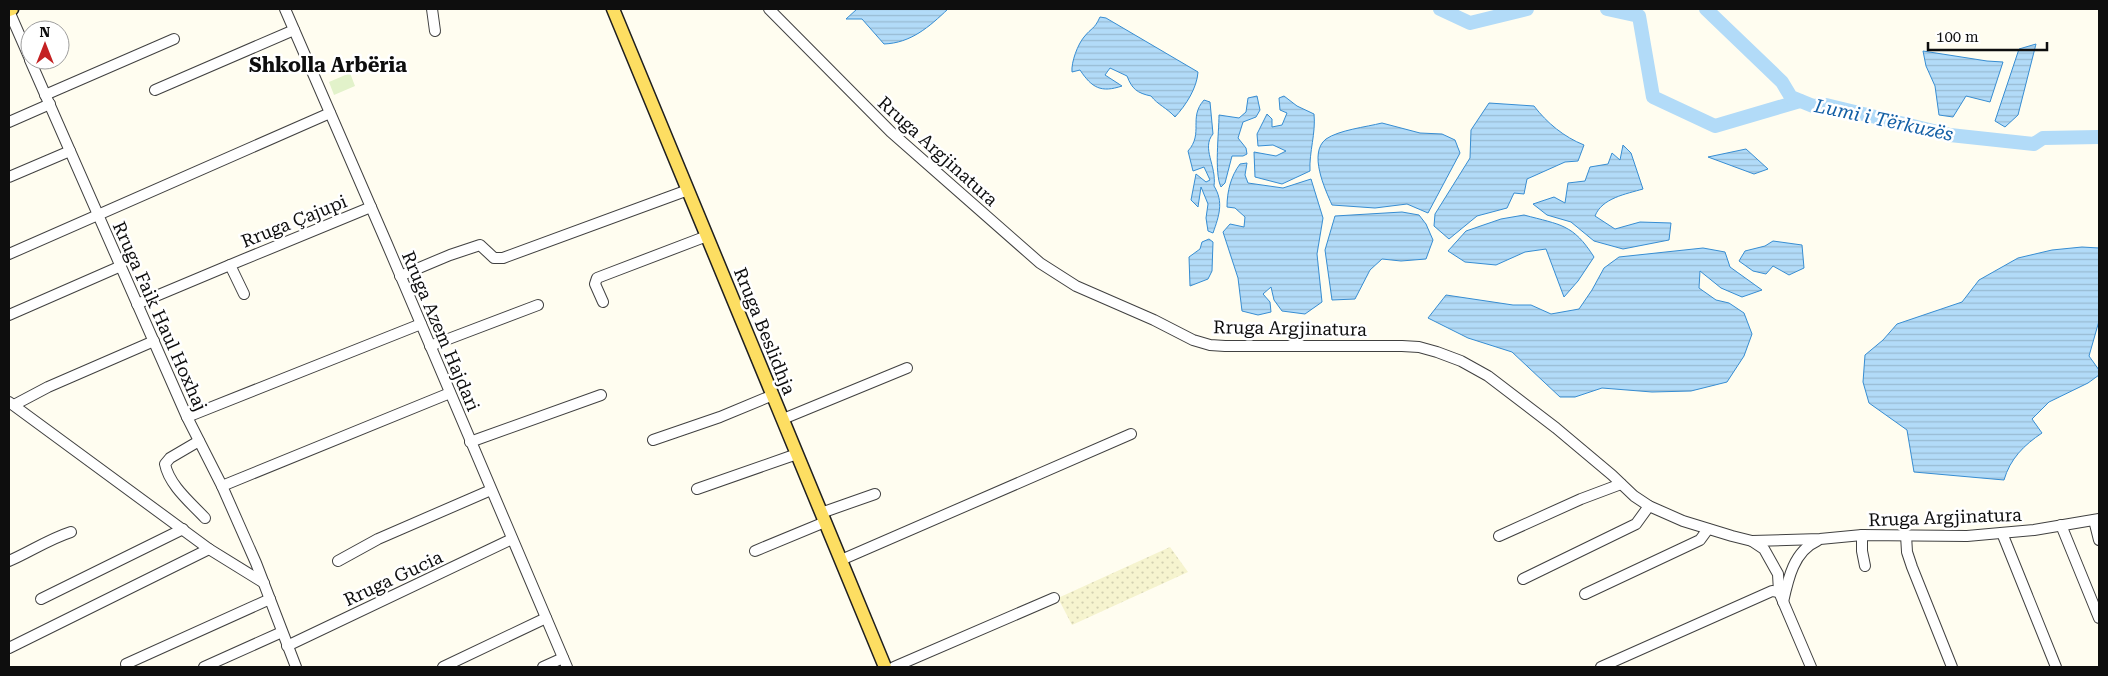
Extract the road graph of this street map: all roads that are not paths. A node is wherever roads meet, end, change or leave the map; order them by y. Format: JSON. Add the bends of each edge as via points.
{"nodes":[{"id":1,"x":285,"y":9,"type":"edge"},
{"id":2,"x":432,"y":9,"type":"edge"},
{"id":3,"x":613,"y":9,"type":"edge"},
{"id":4,"x":769,"y":9,"type":"edge"},
{"id":5,"x":10,"y":10,"type":"edge"},
{"id":6,"x":294,"y":30,"type":"junction"},
{"id":7,"x":435,"y":31,"type":"dead end"},
{"id":8,"x":20,"y":35,"type":"edge"},
{"id":9,"x":174,"y":39,"type":"dead end"},
{"id":10,"x":35,"y":70,"type":"edge"},
{"id":11,"x":156,"y":90,"type":"dead end"},
{"id":12,"x":48,"y":99,"type":"junction"},
{"id":13,"x":330,"y":113,"type":"junction"},
{"id":14,"x":9,"y":122,"type":"edge"},
{"id":15,"x":70,"y":150,"type":"junction"},
{"id":16,"x":9,"y":177,"type":"edge"},
{"id":17,"x":688,"y":190,"type":"junction"},
{"id":18,"x":371,"y":207,"type":"junction"},
{"id":19,"x":98,"y":215,"type":"junction"},
{"id":20,"x":707,"y":236,"type":"junction"},
{"id":21,"x":9,"y":254,"type":"edge"},
{"id":22,"x":230,"y":265,"type":"junction"},
{"id":23,"x":121,"y":266,"type":"junction"},
{"id":24,"x":400,"y":276,"type":"junction"},
{"id":25,"x":244,"y":294,"type":"dead end"},
{"id":26,"x":603,"y":302,"type":"dead end"},
{"id":27,"x":137,"y":304,"type":"junction"},
{"id":28,"x":538,"y":306,"type":"dead end"},
{"id":29,"x":9,"y":315,"type":"edge"},
{"id":30,"x":420,"y":324,"type":"junction"},
{"id":31,"x":154,"y":341,"type":"junction"},
{"id":32,"x":430,"y":346,"type":"junction"},
{"id":33,"x":907,"y":368,"type":"dead end"},
{"id":34,"x":450,"y":393,"type":"junction"},
{"id":35,"x":773,"y":395,"type":"junction"},
{"id":36,"x":600,"y":396,"type":"dead end"},
{"id":37,"x":12,"y":404,"type":"edge"},
{"id":38,"x":187,"y":417,"type":"junction"},
{"id":39,"x":783,"y":419,"type":"junction"},
{"id":40,"x":1131,"y":434,"type":"dead end"},
{"id":41,"x":652,"y":440,"type":"dead end"},
{"id":42,"x":199,"y":442,"type":"junction"},
{"id":43,"x":470,"y":442,"type":"junction"},
{"id":44,"x":797,"y":454,"type":"junction"},
{"id":45,"x":1621,"y":484,"type":"junction"},
{"id":46,"x":222,"y":486,"type":"junction"},
{"id":47,"x":697,"y":489,"type":"dead end"},
{"id":48,"x":491,"y":490,"type":"junction"},
{"id":49,"x":875,"y":494,"type":"dead end"},
{"id":50,"x":1649,"y":506,"type":"junction"},
{"id":51,"x":205,"y":518,"type":"dead end"},
{"id":52,"x":823,"y":518,"type":"junction"},
{"id":53,"x":2097,"y":519,"type":"edge"},
{"id":54,"x":2061,"y":525,"type":"junction"},
{"id":55,"x":183,"y":529,"type":"junction"},
{"id":56,"x":1708,"y":529,"type":"junction"},
{"id":57,"x":71,"y":532,"type":"dead end"},
{"id":58,"x":2002,"y":533,"type":"junction"},
{"id":59,"x":1862,"y":535,"type":"junction"},
{"id":60,"x":1906,"y":535,"type":"junction"},
{"id":61,"x":1499,"y":536,"type":"dead end"},
{"id":62,"x":512,"y":539,"type":"junction"},
{"id":63,"x":1820,"y":539,"type":"junction"},
{"id":64,"x":1784,"y":540,"type":"junction"},
{"id":65,"x":2099,"y":540,"type":"edge"},
{"id":66,"x":1752,"y":541,"type":"junction"},
{"id":67,"x":209,"y":548,"type":"junction"},
{"id":68,"x":755,"y":551,"type":"dead end"},
{"id":69,"x":841,"y":560,"type":"junction"},
{"id":70,"x":1771,"y":560,"type":"junction"},
{"id":71,"x":1796,"y":560,"type":"junction"},
{"id":72,"x":9,"y":561,"type":"edge"},
{"id":73,"x":338,"y":561,"type":"dead end"},
{"id":74,"x":1866,"y":566,"type":"dead end"},
{"id":75,"x":1523,"y":579,"type":"dead end"},
{"id":76,"x":264,"y":583,"type":"junction"},
{"id":77,"x":1779,"y":592,"type":"junction"},
{"id":78,"x":1585,"y":594,"type":"dead end"},
{"id":79,"x":1054,"y":598,"type":"dead end"},
{"id":80,"x":41,"y":599,"type":"dead end"},
{"id":81,"x":270,"y":599,"type":"junction"},
{"id":82,"x":1783,"y":602,"type":"junction"},
{"id":83,"x":546,"y":618,"type":"junction"},
{"id":84,"x":2099,"y":618,"type":"edge"},
{"id":85,"x":282,"y":632,"type":"junction"},
{"id":86,"x":287,"y":646,"type":"junction"},
{"id":87,"x":9,"y":648,"type":"edge"},
{"id":88,"x":565,"y":662,"type":"edge"},
{"id":89,"x":126,"y":664,"type":"dead end"},
{"id":90,"x":204,"y":667,"type":"edge"},
{"id":91,"x":296,"y":667,"type":"edge"},
{"id":92,"x":443,"y":667,"type":"edge"},
{"id":93,"x":543,"y":667,"type":"edge"},
{"id":94,"x":885,"y":667,"type":"edge"},
{"id":95,"x":894,"y":667,"type":"edge"},
{"id":96,"x":1602,"y":667,"type":"edge"},
{"id":97,"x":1811,"y":667,"type":"edge"},
{"id":98,"x":1952,"y":667,"type":"edge"},
{"id":99,"x":2056,"y":667,"type":"edge"}],
"edges":[{"from":1,"to":6,"type":"street","name":"Rruga Azem Hajdari"},
{"from":2,"to":7,"type":"street"},
{"from":3,"to":17,"type":"main road","name":"Rruga Beslidhja"},
{"from":4,"to":45,"type":"street","name":"Rruga Argjinatura","via":[[890,132],[1010,238],[1063,279],[1181,335],[1210,345],[1402,346],[1437,352],[1488,376]]},
{"from":5,"to":8,"type":"street","name":"Rruga Faik Haul Hoxhaj"},
{"from":6,"to":11,"type":"street"},
{"from":6,"to":13,"type":"street","name":"Rruga Azem Hajdari"},
{"from":9,"to":12,"type":"street"},
{"from":10,"to":12,"type":"street","name":"Rruga Faik Haul Hoxhaj"},
{"from":12,"to":14,"type":"street"},
{"from":12,"to":15,"type":"street","name":"Rruga Faik Haul Hoxhaj"},
{"from":13,"to":18,"type":"street","name":"Rruga Azem Hajdari"},
{"from":13,"to":19,"type":"street"},
{"from":15,"to":16,"type":"street"},
{"from":15,"to":19,"type":"street","name":"Rruga Faik Haul Hoxhaj"},
{"from":17,"to":20,"type":"main road","name":"Rruga Beslidhja"},
{"from":17,"to":24,"type":"street","via":[[503,258],[494,258],[484,247],[476,246]]},
{"from":18,"to":22,"type":"street","name":"Rruga Çajupi"},
{"from":18,"to":24,"type":"street","name":"Rruga Azem Hajdari"},
{"from":19,"to":21,"type":"street"},
{"from":19,"to":23,"type":"street","name":"Rruga Faik Haul Hoxhaj"},
{"from":20,"to":26,"type":"street","via":[[597,278],[595,284]]},
{"from":20,"to":35,"type":"main road","name":"Rruga Beslidhja"},
{"from":22,"to":25,"type":"street","name":"Rruga Çajupi"},
{"from":22,"to":27,"type":"street","name":"Rruga Çajupi"},
{"from":23,"to":27,"type":"street","name":"Rruga Faik Haul Hoxhaj"},
{"from":23,"to":29,"type":"street"},
{"from":24,"to":30,"type":"street","name":"Rruga Azem Hajdari"},
{"from":27,"to":31,"type":"street","name":"Rruga Faik Haul Hoxhaj"},
{"from":28,"to":32,"type":"street"},
{"from":30,"to":32,"type":"street","name":"Rruga Azem Hajdari"},
{"from":30,"to":38,"type":"street"},
{"from":31,"to":37,"type":"street"},
{"from":31,"to":38,"type":"street","name":"Rruga Faik Haul Hoxhaj"},
{"from":32,"to":34,"type":"street","name":"Rruga Azem Hajdari"},
{"from":33,"to":39,"type":"street"},
{"from":34,"to":43,"type":"street","name":"Rruga Azem Hajdari"},
{"from":34,"to":46,"type":"street"},
{"from":35,"to":39,"type":"main road","name":"Rruga Beslidhja"},
{"from":35,"to":41,"type":"street"},
{"from":36,"to":43,"type":"street"},
{"from":37,"to":55,"type":"street"},
{"from":38,"to":42,"type":"street","name":"Rruga Faik Haul Hoxhaj"},
{"from":39,"to":44,"type":"main road","name":"Rruga Beslidhja"},
{"from":40,"to":69,"type":"street"},
{"from":42,"to":46,"type":"street","name":"Rruga Faik Haul Hoxhaj"},
{"from":42,"to":51,"type":"street","via":[[165,464],[175,484]]},
{"from":43,"to":48,"type":"street","name":"Rruga Azem Hajdari"},
{"from":44,"to":47,"type":"street"},
{"from":44,"to":52,"type":"main road","name":"Rruga Beslidhja"},
{"from":45,"to":50,"type":"street","name":"Rruga Argjinatura"},
{"from":45,"to":61,"type":"street"},
{"from":46,"to":76,"type":"street","name":"Rruga Faik Haul Hoxhaj"},
{"from":48,"to":62,"type":"street","name":"Rruga Azem Hajdari"},
{"from":48,"to":73,"type":"street","via":[[378,539]]},
{"from":49,"to":52,"type":"street"},
{"from":50,"to":56,"type":"street","name":"Rruga Argjinatura"},
{"from":50,"to":75,"type":"street","via":[[1636,524]]},
{"from":52,"to":68,"type":"street"},
{"from":52,"to":69,"type":"main road","name":"Rruga Beslidhja"},
{"from":53,"to":54,"type":"street","name":"Rruga Argjinatura"},
{"from":53,"to":65,"type":"street"},
{"from":54,"to":58,"type":"street","name":"Rruga Argjinatura"},
{"from":54,"to":84,"type":"street"},
{"from":55,"to":67,"type":"street"},
{"from":55,"to":80,"type":"street"},
{"from":56,"to":66,"type":"street","name":"Rruga Argjinatura"},
{"from":56,"to":78,"type":"street","via":[[1700,540]]},
{"from":57,"to":72,"type":"street"},
{"from":58,"to":60,"type":"street","name":"Rruga Argjinatura"},
{"from":58,"to":99,"type":"street"},
{"from":59,"to":60,"type":"street","name":"Rruga Argjinatura"},
{"from":59,"to":63,"type":"street","name":"Rruga Argjinatura"},
{"from":59,"to":74,"type":"street"},
{"from":60,"to":98,"type":"street","via":[[1912,567]]},
{"from":62,"to":83,"type":"street","name":"Rruga Azem Hajdari"},
{"from":62,"to":86,"type":"street","name":"Rruga Gucia"},
{"from":63,"to":64,"type":"street","name":"Rruga Argjinatura"},
{"from":63,"to":71,"type":"street","via":[[1810,544]]},
{"from":64,"to":66,"type":"street","name":"Rruga Argjinatura"},
{"from":64,"to":70,"type":"street","via":[[1772,547]]},
{"from":64,"to":71,"type":"street","via":[[1796,546]]},
{"from":66,"to":70,"type":"street","via":[[1764,549]]},
{"from":67,"to":76,"type":"street"},
{"from":67,"to":87,"type":"street"},
{"from":69,"to":94,"type":"main road","name":"Rruga Beslidhja"},
{"from":70,"to":71,"type":"street","via":[[1777,567],[1787,569]]},
{"from":70,"to":77,"type":"street","via":[[1778,574]]},
{"from":71,"to":82,"type":"street"},
{"from":76,"to":81,"type":"street","name":"Rruga Faik Haul Hoxhaj"},
{"from":77,"to":82,"type":"street"},
{"from":77,"to":96,"type":"street","via":[[1772,591]]},
{"from":79,"to":95,"type":"street"},
{"from":81,"to":85,"type":"street","name":"Rruga Faik Haul Hoxhaj"},
{"from":81,"to":89,"type":"street"},
{"from":82,"to":97,"type":"street"},
{"from":83,"to":88,"type":"street","name":"Rruga Azem Hajdari"},
{"from":83,"to":92,"type":"street"},
{"from":85,"to":86,"type":"street","name":"Rruga Faik Haul Hoxhaj"},
{"from":85,"to":90,"type":"street"},
{"from":86,"to":91,"type":"street","name":"Rruga Faik Haul Hoxhaj"},
{"from":88,"to":93,"type":"street"}]}
